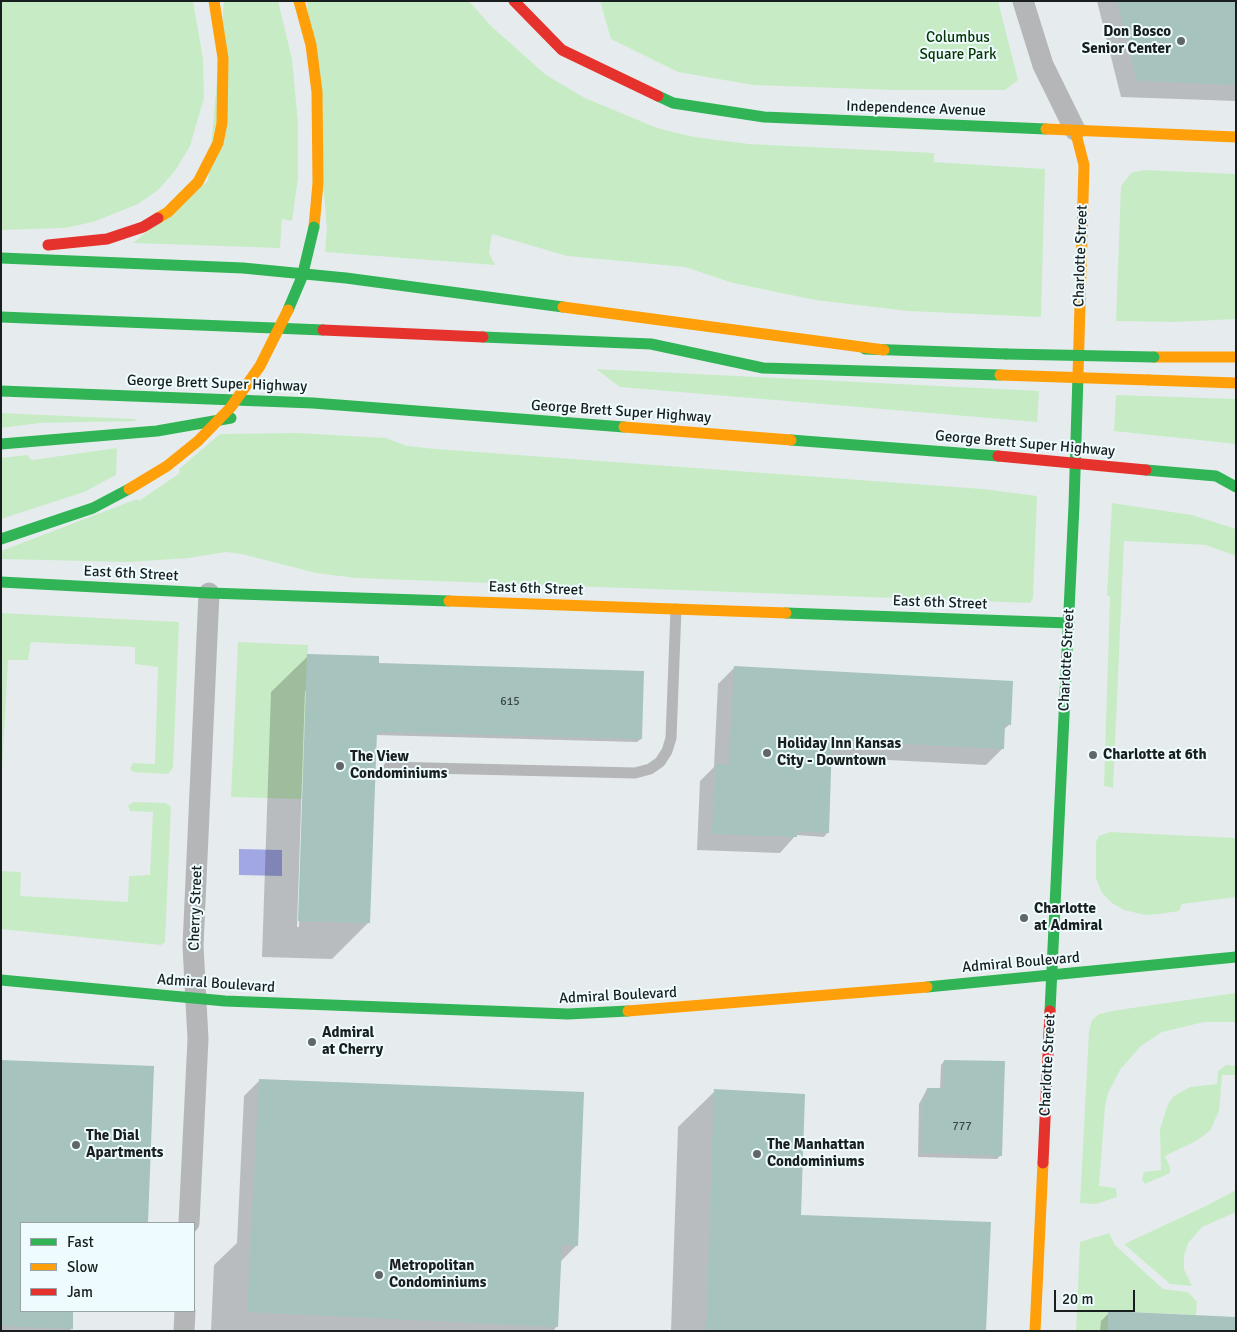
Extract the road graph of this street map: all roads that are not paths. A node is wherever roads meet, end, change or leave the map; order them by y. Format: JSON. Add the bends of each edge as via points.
{"nodes":[{"id":1,"x":214,"y":1,"type":"edge"},
{"id":2,"x":299,"y":1,"type":"edge"},
{"id":3,"x":514,"y":1,"type":"edge"},
{"id":4,"x":1023,"y":1,"type":"edge"},
{"id":5,"x":1075,"y":130,"type":"junction"},
{"id":6,"x":1236,"y":137,"type":"edge"},
{"id":7,"x":1,"y":250,"type":"edge"},
{"id":8,"x":1,"y":258,"type":"edge"},
{"id":9,"x":1,"y":317,"type":"edge"},
{"id":10,"x":651,"y":344,"type":"junction"},
{"id":11,"x":719,"y":346,"type":"dead end"},
{"id":12,"x":767,"y":347,"type":"dead end"},
{"id":13,"x":884,"y":350,"type":"junction"},
{"id":14,"x":1236,"y":357,"type":"edge"},
{"id":15,"x":1236,"y":383,"type":"edge"},
{"id":16,"x":1,"y":391,"type":"edge"},
{"id":17,"x":313,"y":403,"type":"junction"},
{"id":18,"x":1,"y":444,"type":"edge"},
{"id":19,"x":1216,"y":476,"type":"junction"},
{"id":20,"x":1236,"y":476,"type":"edge"},
{"id":21,"x":1236,"y":487,"type":"edge"},
{"id":22,"x":1,"y":539,"type":"edge"},
{"id":23,"x":1,"y":582,"type":"edge"},
{"id":24,"x":209,"y":593,"type":"junction"},
{"id":25,"x":676,"y":609,"type":"junction"},
{"id":26,"x":1069,"y":623,"type":"junction"},
{"id":27,"x":389,"y":767,"type":"dead end"},
{"id":28,"x":1236,"y":957,"type":"edge"},
{"id":29,"x":1052,"y":976,"type":"junction"},
{"id":30,"x":1,"y":980,"type":"edge"},
{"id":31,"x":196,"y":999,"type":"junction"},
{"id":32,"x":189,"y":1222,"type":"edge"},
{"id":33,"x":185,"y":1312,"type":"edge"},
{"id":34,"x":184,"y":1331,"type":"edge"},
{"id":35,"x":1035,"y":1331,"type":"edge"}],
"edges":[{"from":1,"to":7,"type":"main road","via":[[223,58],[222,123],[218,143],[198,182],[168,212],[143,227],[106,239]]},
{"from":2,"to":22,"type":"main road","bridge":true,"via":[[317,92],[318,183],[314,227],[302,277],[260,366],[231,407],[198,441],[167,466],[93,508]]},
{"from":3,"to":5,"type":"main road","name":"Independence Avenue","via":[[562,50],[674,103],[764,117]]},
{"from":4,"to":5,"type":"street","name":"Charlotte Street","via":[[1043,65]]},
{"from":5,"to":6,"type":"main road","name":"Independence Avenue"},
{"from":5,"to":26,"type":"main road","name":"Charlotte Street","via":[[1084,165]]},
{"from":8,"to":13,"type":"main road","via":[[243,268],[346,278]]},
{"from":9,"to":10,"type":"main road"},
{"from":10,"to":11,"type":"main road"},
{"from":10,"to":15,"type":"main road","bridge":true,"via":[[763,368]]},
{"from":12,"to":13,"type":"main road"},
{"from":13,"to":14,"type":"main road","bridge":true},
{"from":16,"to":17,"type":"main road","name":"George Brett Super Highway"},
{"from":17,"to":18,"type":"main road","via":[[157,431]]},
{"from":17,"to":19,"type":"main road","name":"George Brett Super Highway","bridge":true},
{"from":19,"to":20,"type":"main road"},
{"from":19,"to":21,"type":"main road","name":"George Brett Super Highway"},
{"from":23,"to":24,"type":"main road","name":"East 6th Street"},
{"from":24,"to":25,"type":"main road","name":"East 6th Street"},
{"from":24,"to":31,"type":"street","name":"Cherry Street","via":[[193,946]]},
{"from":25,"to":26,"type":"main road","name":"East 6th Street"},
{"from":25,"to":27,"type":"lane","via":[[671,738],[660,762],[650,769],[635,773]]},
{"from":26,"to":29,"type":"main road","name":"Charlotte Street"},
{"from":28,"to":29,"type":"main road","name":"Admiral Boulevard"},
{"from":29,"to":31,"type":"main road","name":"Admiral Boulevard","via":[[654,1010],[568,1014]]},
{"from":29,"to":35,"type":"main road","name":"Charlotte Street"},
{"from":30,"to":31,"type":"main road","name":"Admiral Boulevard"},
{"from":31,"to":32,"type":"street","name":"Cherry Street","via":[[198,1039]]},
{"from":33,"to":34,"type":"street"}]}
